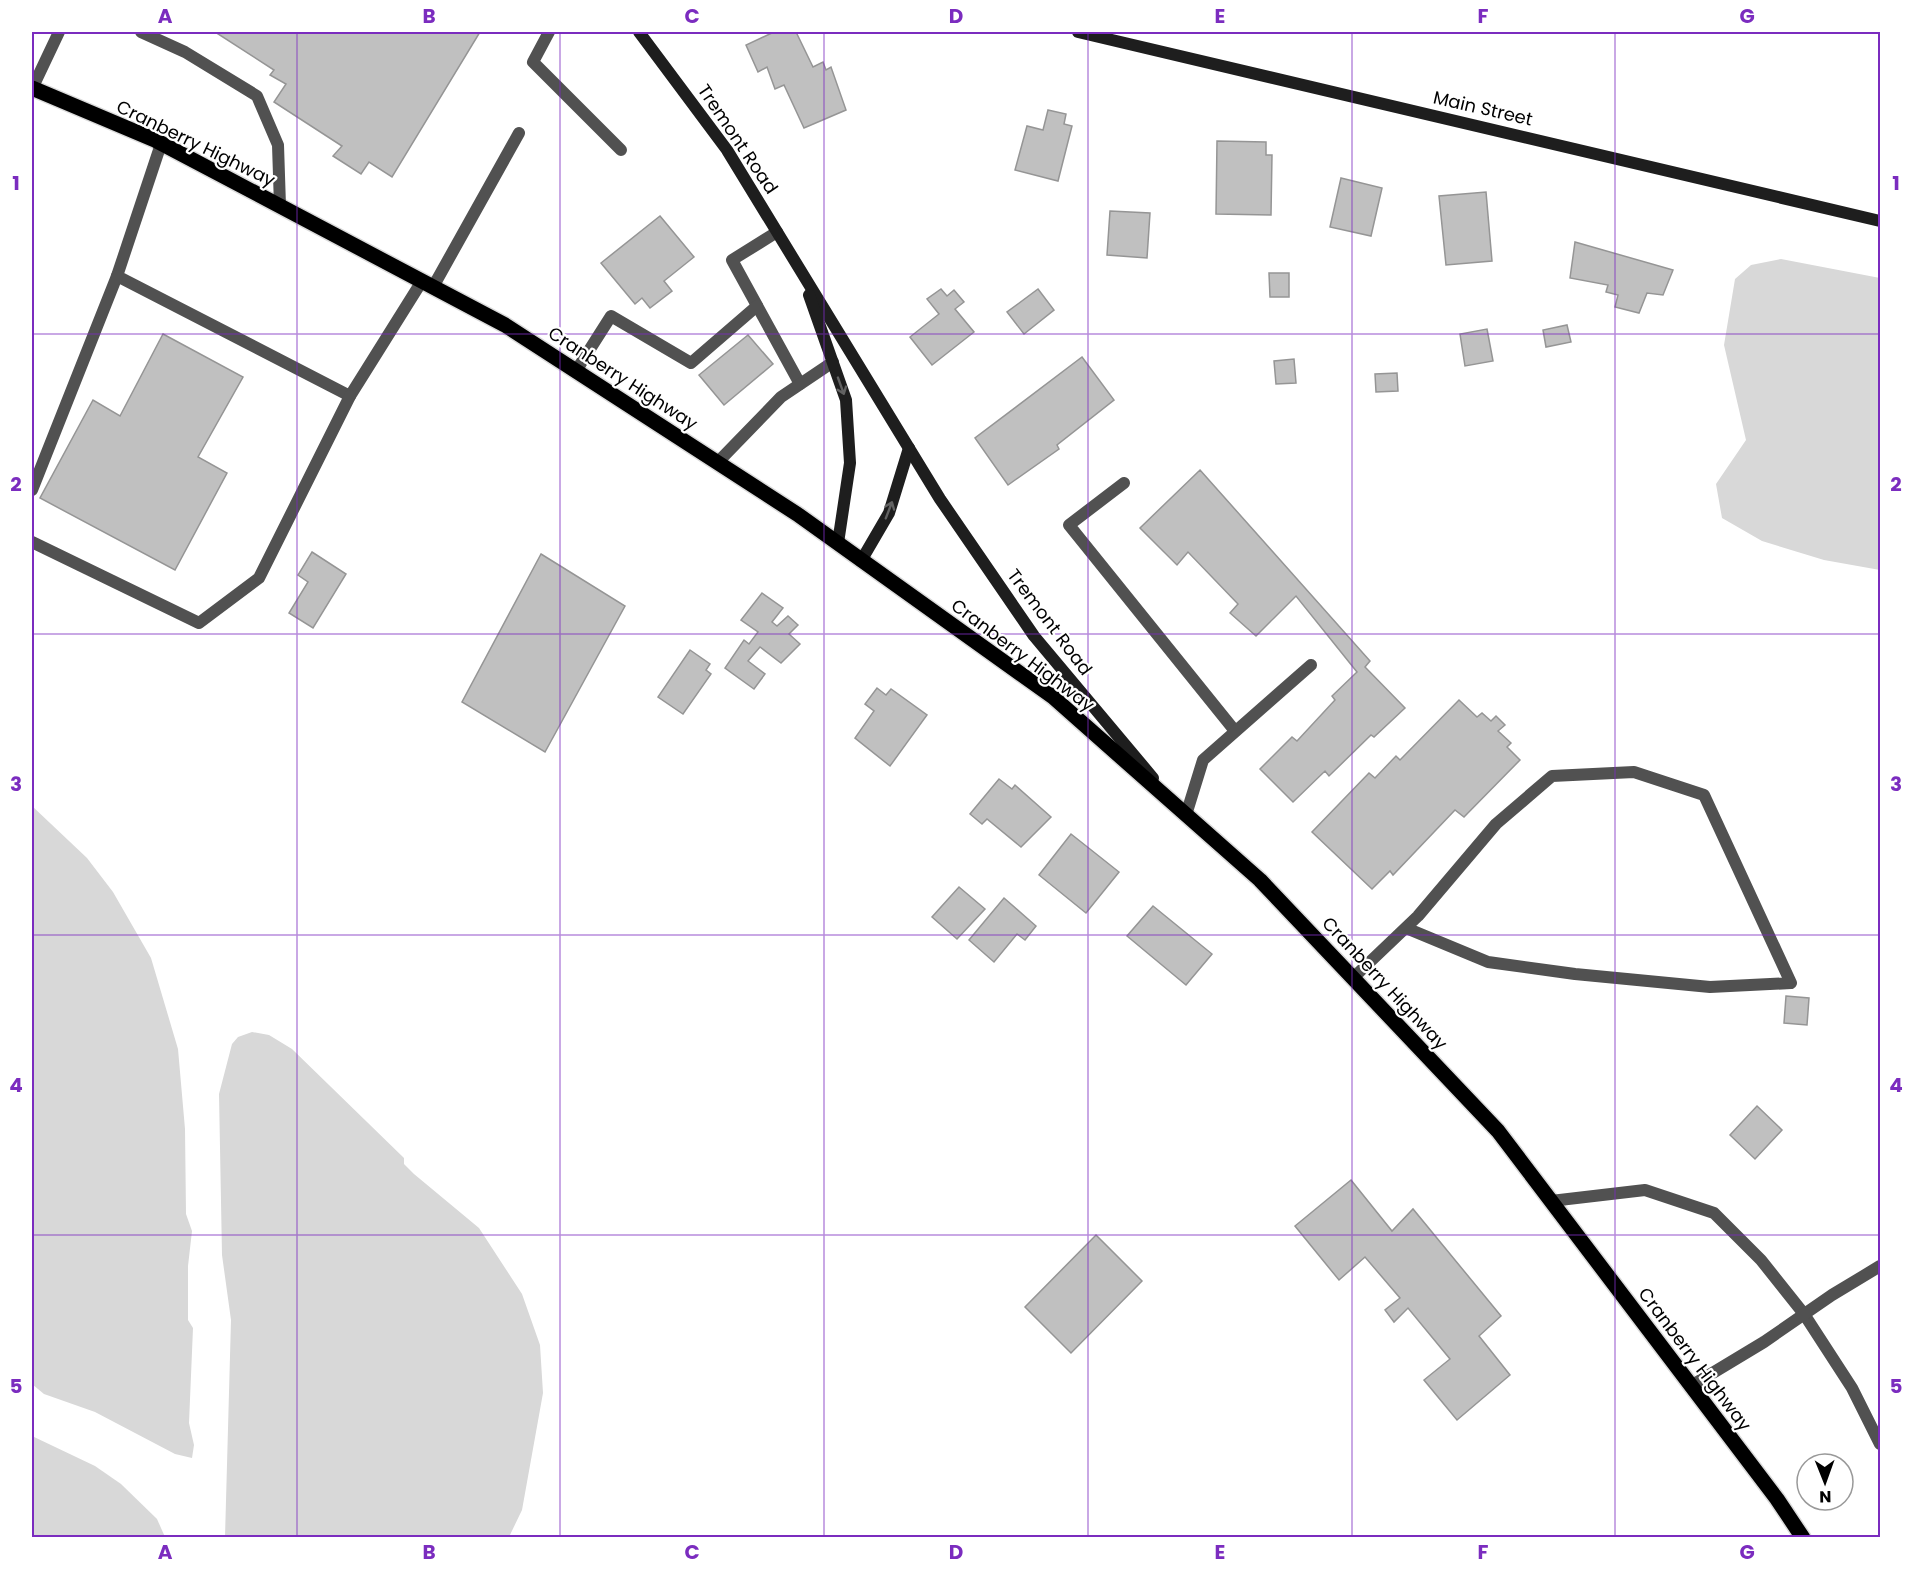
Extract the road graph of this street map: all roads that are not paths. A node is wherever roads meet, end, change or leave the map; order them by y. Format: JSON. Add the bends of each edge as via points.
{"nodes":[{"id":1,"x":59,"y":32,"type":"edge"},
{"id":2,"x":141,"y":32,"type":"edge"},
{"id":3,"x":549,"y":32,"type":"edge"},
{"id":4,"x":639,"y":32,"type":"edge"},
{"id":5,"x":1078,"y":32,"type":"edge"},
{"id":6,"x":32,"y":88,"type":"edge"},
{"id":7,"x":519,"y":133,"type":"dead end"},
{"id":8,"x":161,"y":144,"type":"junction"},
{"id":9,"x":621,"y":150,"type":"dead end"},
{"id":10,"x":280,"y":207,"type":"junction"},
{"id":11,"x":1881,"y":221,"type":"edge"},
{"id":12,"x":777,"y":232,"type":"junction"},
{"id":13,"x":801,"y":271,"type":"junction"},
{"id":14,"x":117,"y":276,"type":"junction"},
{"id":15,"x":428,"y":284,"type":"junction"},
{"id":16,"x":757,"y":306,"type":"junction"},
{"id":17,"x":833,"y":362,"type":"junction"},
{"id":18,"x":576,"y":371,"type":"junction"},
{"id":19,"x":800,"y":384,"type":"junction"},
{"id":20,"x":350,"y":396,"type":"junction"},
{"id":21,"x":909,"y":448,"type":"junction"},
{"id":22,"x":718,"y":462,"type":"junction"},
{"id":23,"x":1124,"y":483,"type":"dead end"},
{"id":24,"x":32,"y":490,"type":"edge"},
{"id":25,"x":32,"y":542,"type":"edge"},
{"id":26,"x":838,"y":543,"type":"junction"},
{"id":27,"x":861,"y":561,"type":"junction"},
{"id":28,"x":1311,"y":664,"type":"dead end"},
{"id":29,"x":1235,"y":732,"type":"junction"},
{"id":30,"x":1182,"y":811,"type":"junction"},
{"id":31,"x":1406,"y":928,"type":"junction"},
{"id":32,"x":1353,"y":978,"type":"junction"},
{"id":33,"x":1551,"y":1202,"type":"junction"},
{"id":34,"x":1881,"y":1266,"type":"edge"},
{"id":35,"x":1804,"y":1314,"type":"junction"},
{"id":36,"x":1691,"y":1386,"type":"junction"},
{"id":37,"x":1881,"y":1444,"type":"edge"},
{"id":38,"x":1803,"y":1538,"type":"edge"}],
"edges":[{"from":1,"to":6,"type":"lane"},
{"from":2,"to":10,"type":"lane","via":[[185,52],[257,96],[278,145]]},
{"from":3,"to":9,"type":"lane","via":[[533,62]]},
{"from":4,"to":12,"type":"main road","name":"Tremont Road","via":[[727,150]]},
{"from":5,"to":11,"type":"main road","name":"Main Street"},
{"from":6,"to":8,"type":"main road","name":"Cranberry Highway"},
{"from":7,"to":15,"type":"lane"},
{"from":8,"to":10,"type":"main road","name":"Cranberry Highway"},
{"from":8,"to":14,"type":"lane"},
{"from":10,"to":15,"type":"main road","name":"Cranberry Highway"},
{"from":12,"to":13,"type":"main road","name":"Tremont Road"},
{"from":12,"to":16,"type":"lane","via":[[732,260]]},
{"from":13,"to":17,"type":"main road","name":"Tremont Road"},
{"from":13,"to":21,"type":"main road","name":"Tremont Road"},
{"from":14,"to":20,"type":"lane"},
{"from":14,"to":24,"type":"lane"},
{"from":15,"to":18,"type":"main road","name":"Cranberry Highway","via":[[505,325]]},
{"from":15,"to":20,"type":"lane"},
{"from":16,"to":18,"type":"lane","via":[[691,363],[612,316]]},
{"from":16,"to":19,"type":"lane"},
{"from":17,"to":19,"type":"lane"},
{"from":17,"to":26,"type":"main road","name":"Tremont Road","one_way":true,"via":[[846,400],[850,464]]},
{"from":18,"to":22,"type":"main road","name":"Cranberry Highway"},
{"from":19,"to":22,"type":"lane","via":[[781,397]]},
{"from":20,"to":25,"type":"lane","via":[[259,578],[199,623]]},
{"from":27,"to":21,"type":"main road","one_way":true,"via":[[889,513]]},
{"from":21,"to":30,"type":"main road","name":"Tremont Road","via":[[1034,636]]},
{"from":22,"to":26,"type":"main road","name":"Cranberry Highway"},
{"from":23,"to":29,"type":"lane","via":[[1069,525]]},
{"from":26,"to":27,"type":"main road","name":"Cranberry Highway"},
{"from":27,"to":30,"type":"main road","name":"Cranberry Highway","via":[[1053,697]]},
{"from":28,"to":29,"type":"lane"},
{"from":29,"to":30,"type":"lane","via":[[1203,760]]},
{"from":30,"to":32,"type":"main road","name":"Cranberry Highway","via":[[1260,880]]},
{"from":31,"to":31,"type":"lane","via":[[1496,824],[1552,776],[1634,772],[1704,795],[1791,982],[1710,987],[1499,964]]},
{"from":31,"to":32,"type":"lane"},
{"from":32,"to":33,"type":"main road","name":"Cranberry Highway","via":[[1498,1131]]},
{"from":33,"to":35,"type":"lane","via":[[1645,1190],[1714,1213],[1761,1260]]},
{"from":33,"to":36,"type":"main road","name":"Cranberry Highway"},
{"from":34,"to":35,"type":"lane"},
{"from":35,"to":36,"type":"lane"},
{"from":35,"to":37,"type":"lane","via":[[1852,1388]]},
{"from":36,"to":38,"type":"main road","name":"Cranberry Highway"}]}
